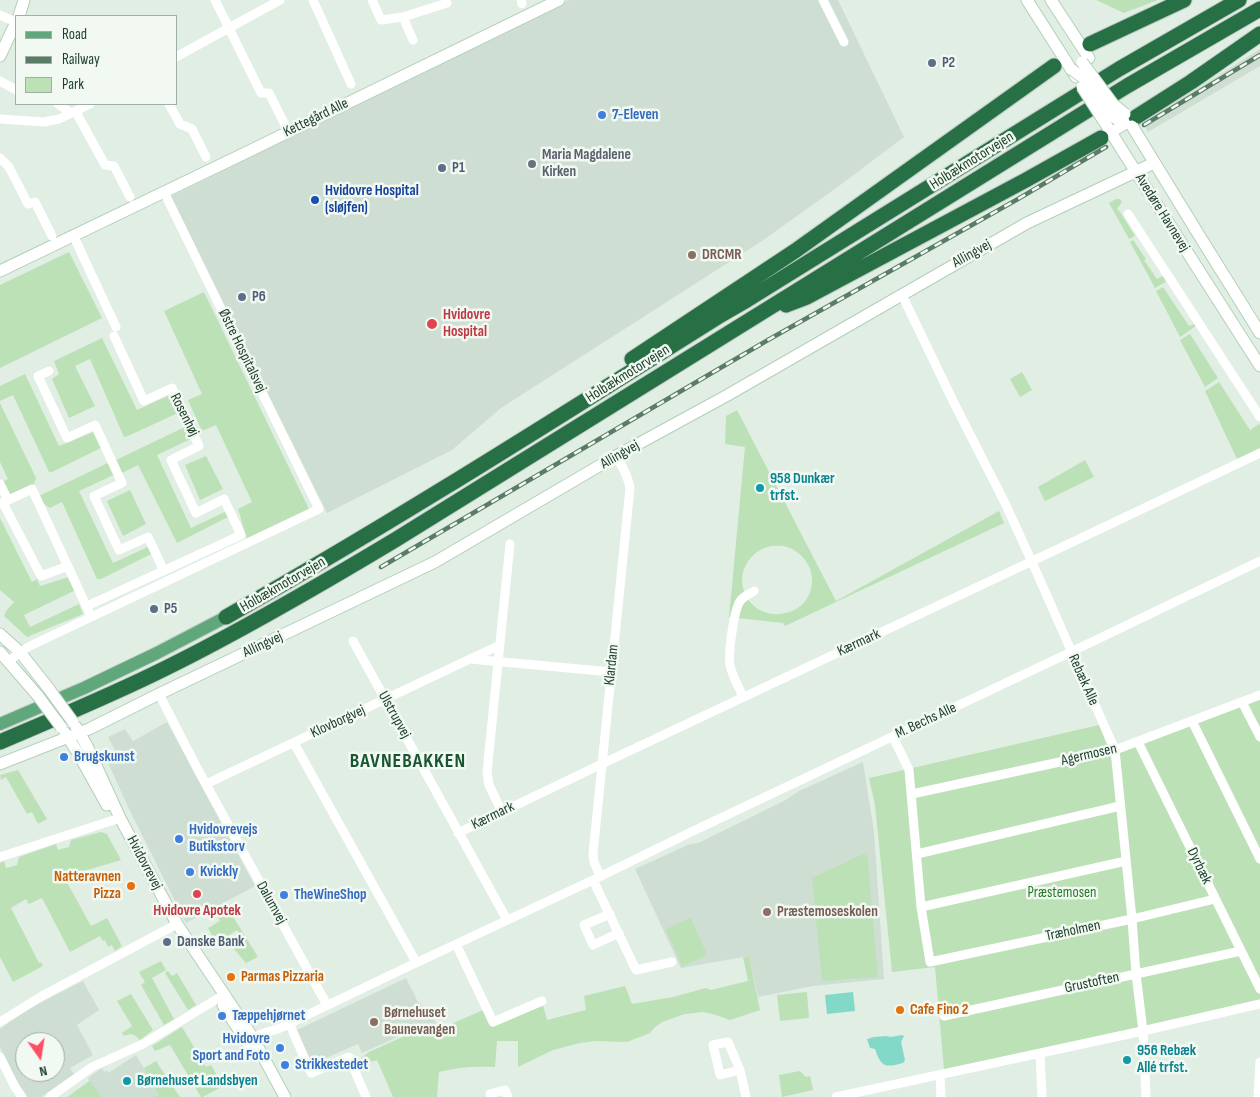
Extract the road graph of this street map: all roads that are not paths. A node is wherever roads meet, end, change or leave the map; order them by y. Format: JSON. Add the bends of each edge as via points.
{"nodes":[{"id":1,"x":24,"y":0,"type":"edge"},
{"id":2,"x":215,"y":0,"type":"edge"},
{"id":3,"x":280,"y":0,"type":"edge"},
{"id":4,"x":313,"y":0,"type":"edge"},
{"id":5,"x":372,"y":0,"type":"edge"},
{"id":6,"x":558,"y":0,"type":"edge"},
{"id":7,"x":823,"y":0,"type":"edge"},
{"id":8,"x":1027,"y":0,"type":"edge"},
{"id":9,"x":1051,"y":0,"type":"edge"},
{"id":10,"x":1184,"y":0,"type":"edge"},
{"id":11,"x":1240,"y":0,"type":"edge"},
{"id":12,"x":447,"y":3,"type":"dead end"},
{"id":13,"x":1260,"y":10,"type":"edge"},
{"id":14,"x":0,"y":15,"type":"edge"},
{"id":15,"x":18,"y":15,"type":"edge"},
{"id":16,"x":403,"y":16,"type":"junction"},
{"id":17,"x":15,"y":22,"type":"edge"},
{"id":18,"x":15,"y":24,"type":"edge"},
{"id":19,"x":229,"y":29,"type":"junction"},
{"id":20,"x":1260,"y":34,"type":"edge"},
{"id":21,"x":413,"y":40,"type":"dead end"},
{"id":22,"x":844,"y":42,"type":"dead end"},
{"id":23,"x":1086,"y":53,"type":"junction"},
{"id":24,"x":0,"y":56,"type":"edge"},
{"id":25,"x":178,"y":57,"type":"edge"},
{"id":26,"x":1059,"y":62,"type":"junction"},
{"id":27,"x":1071,"y":69,"type":"junction"},
{"id":28,"x":0,"y":81,"type":"edge"},
{"id":29,"x":351,"y":84,"type":"dead end"},
{"id":30,"x":15,"y":89,"type":"edge"},
{"id":31,"x":60,"y":105,"type":"edge"},
{"id":32,"x":88,"y":105,"type":"edge"},
{"id":33,"x":170,"y":105,"type":"edge"},
{"id":34,"x":74,"y":112,"type":"junction"},
{"id":35,"x":0,"y":119,"type":"edge"},
{"id":36,"x":1128,"y":119,"type":"junction"},
{"id":37,"x":284,"y":123,"type":"dead end"},
{"id":38,"x":1108,"y":133,"type":"junction"},
{"id":39,"x":206,"y":157,"type":"dead end"},
{"id":40,"x":0,"y":158,"type":"edge"},
{"id":41,"x":1154,"y":163,"type":"junction"},
{"id":42,"x":1136,"y":172,"type":"junction"},
{"id":43,"x":164,"y":192,"type":"junction"},
{"id":44,"x":130,"y":197,"type":"dead end"},
{"id":45,"x":1128,"y":214,"type":"dead end"},
{"id":46,"x":74,"y":235,"type":"junction"},
{"id":47,"x":52,"y":236,"type":"dead end"},
{"id":48,"x":0,"y":271,"type":"edge"},
{"id":49,"x":902,"y":295,"type":"junction"},
{"id":50,"x":756,"y":316,"type":"junction"},
{"id":51,"x":1260,"y":333,"type":"edge"},
{"id":52,"x":1260,"y":366,"type":"edge"},
{"id":53,"x":49,"y":370,"type":"dead end"},
{"id":54,"x":1260,"y":417,"type":"edge"},
{"id":55,"x":1260,"y":453,"type":"edge"},
{"id":56,"x":616,"y":456,"type":"junction"},
{"id":57,"x":472,"y":471,"type":"junction"},
{"id":58,"x":0,"y":484,"type":"edge"},
{"id":59,"x":3,"y":502,"type":"edge"},
{"id":60,"x":510,"y":544,"type":"dead end"},
{"id":61,"x":1260,"y":561,"type":"edge"},
{"id":62,"x":1032,"y":562,"type":"junction"},
{"id":63,"x":68,"y":566,"type":"junction"},
{"id":64,"x":164,"y":571,"type":"junction"},
{"id":65,"x":754,"y":591,"type":"dead end"},
{"id":66,"x":87,"y":606,"type":"junction"},
{"id":67,"x":91,"y":617,"type":"junction"},
{"id":68,"x":226,"y":617,"type":"joint"},
{"id":69,"x":0,"y":634,"type":"edge"},
{"id":70,"x":353,"y":641,"type":"dead end"},
{"id":71,"x":500,"y":645,"type":"junction"},
{"id":72,"x":0,"y":652,"type":"edge"},
{"id":73,"x":20,"y":652,"type":"junction"},
{"id":74,"x":1071,"y":652,"type":"junction"},
{"id":75,"x":470,"y":659,"type":"junction"},
{"id":76,"x":8,"y":662,"type":"junction"},
{"id":77,"x":498,"y":662,"type":"junction"},
{"id":78,"x":612,"y":672,"type":"junction"},
{"id":79,"x":159,"y":694,"type":"junction"},
{"id":80,"x":1260,"y":695,"type":"edge"},
{"id":81,"x":743,"y":697,"type":"junction"},
{"id":82,"x":386,"y":700,"type":"junction"},
{"id":83,"x":1242,"y":702,"type":"junction"},
{"id":84,"x":1192,"y":721,"type":"junction"},
{"id":85,"x":0,"y":724,"type":"edge"},
{"id":86,"x":79,"y":734,"type":"junction"},
{"id":87,"x":893,"y":737,"type":"junction"},
{"id":88,"x":1260,"y":737,"type":"edge"},
{"id":89,"x":68,"y":738,"type":"junction"},
{"id":90,"x":0,"y":742,"type":"edge"},
{"id":91,"x":1138,"y":742,"type":"junction"},
{"id":92,"x":294,"y":743,"type":"junction"},
{"id":93,"x":1114,"y":750,"type":"junction"},
{"id":94,"x":602,"y":763,"type":"junction"},
{"id":95,"x":0,"y":764,"type":"edge"},
{"id":96,"x":206,"y":784,"type":"junction"},
{"id":97,"x":912,"y":794,"type":"junction"},
{"id":98,"x":1120,"y":806,"type":"junction"},
{"id":99,"x":502,"y":812,"type":"junction"},
{"id":100,"x":117,"y":819,"type":"junction"},
{"id":101,"x":458,"y":832,"type":"junction"},
{"id":102,"x":917,"y":854,"type":"junction"},
{"id":103,"x":0,"y":857,"type":"edge"},
{"id":104,"x":1260,"y":859,"type":"edge"},
{"id":105,"x":1126,"y":862,"type":"junction"},
{"id":106,"x":596,"y":878,"type":"junction"},
{"id":107,"x":1216,"y":899,"type":"junction"},
{"id":108,"x":921,"y":907,"type":"junction"},
{"id":109,"x":610,"y":914,"type":"junction"},
{"id":110,"x":1132,"y":919,"type":"junction"},
{"id":111,"x":506,"y":920,"type":"junction"},
{"id":112,"x":174,"y":925,"type":"junction"},
{"id":113,"x":619,"y":933,"type":"junction"},
{"id":114,"x":456,"y":944,"type":"junction"},
{"id":115,"x":1241,"y":951,"type":"junction"},
{"id":116,"x":416,"y":962,"type":"junction"},
{"id":117,"x":672,"y":962,"type":"dead end"},
{"id":118,"x":1136,"y":974,"type":"junction"},
{"id":119,"x":1260,"y":989,"type":"edge"},
{"id":120,"x":221,"y":996,"type":"junction"},
{"id":121,"x":542,"y":1002,"type":"dead end"},
{"id":122,"x":1260,"y":1004,"type":"edge"},
{"id":123,"x":327,"y":1005,"type":"junction"},
{"id":124,"x":944,"y":1016,"type":"dead end"},
{"id":125,"x":0,"y":1022,"type":"edge"},
{"id":126,"x":289,"y":1023,"type":"junction"},
{"id":127,"x":1143,"y":1031,"type":"junction"},
{"id":128,"x":252,"y":1042,"type":"junction"},
{"id":129,"x":1040,"y":1053,"type":"junction"},
{"id":130,"x":0,"y":1058,"type":"edge"},
{"id":131,"x":1260,"y":1062,"type":"edge"},
{"id":132,"x":740,"y":1070,"type":"dead end"},
{"id":133,"x":940,"y":1075,"type":"junction"},
{"id":134,"x":1259,"y":1094,"type":"edge"},
{"id":135,"x":22,"y":1097,"type":"edge"},
{"id":136,"x":50,"y":1097,"type":"edge"},
{"id":137,"x":277,"y":1097,"type":"edge"},
{"id":138,"x":285,"y":1097,"type":"edge"},
{"id":139,"x":366,"y":1097,"type":"edge"},
{"id":140,"x":491,"y":1097,"type":"edge"},
{"id":141,"x":508,"y":1097,"type":"edge"},
{"id":142,"x":746,"y":1097,"type":"edge"},
{"id":143,"x":836,"y":1097,"type":"edge"},
{"id":144,"x":941,"y":1097,"type":"edge"},
{"id":145,"x":1042,"y":1097,"type":"edge"},
{"id":146,"x":1146,"y":1097,"type":"edge"}],
"edges":[{"from":1,"to":15,"type":"street"},
{"from":2,"to":19,"type":"street"},
{"from":3,"to":19,"type":"street"},
{"from":4,"to":29,"type":"street"},
{"from":5,"to":16,"type":"street","via":[[381,20]]},
{"from":6,"to":43,"type":"street","name":"Kettegård Alle"},
{"from":7,"to":22,"type":"street"},
{"from":8,"to":26,"type":"street","name":"Avedøre Havnevej"},
{"from":9,"to":23,"type":"street","name":"Avedøre Havnevej"},
{"from":10,"to":23,"type":"highway"},
{"from":11,"to":57,"type":"highway","name":"Holbækmotorvejen","via":[[1102,79]]},
{"from":12,"to":16,"type":"street"},
{"from":13,"to":50,"type":"highway","name":"Holbækmotorvejen","via":[[1127,86]]},
{"from":14,"to":17,"type":"street"},
{"from":16,"to":21,"type":"street"},
{"from":18,"to":24,"type":"street"},
{"from":19,"to":25,"type":"street"},
{"from":19,"to":37,"type":"street","via":[[261,93],[269,93]]},
{"from":20,"to":36,"type":"highway","via":[[1191,82]]},
{"from":23,"to":26,"type":"street","via":[[1080,60]]},
{"from":23,"to":36,"type":"street","name":"Avedøre Havnevej"},
{"from":26,"to":27,"type":"street","name":"Avedøre Havnevej"},
{"from":26,"to":57,"type":"highway","via":[[796,251],[505,442]]},
{"from":27,"to":36,"type":"street","bridge":true,"via":[[1089,82],[1110,114]]},
{"from":27,"to":38,"type":"street","name":"Avedøre Havnevej","bridge":true},
{"from":28,"to":30,"type":"street"},
{"from":31,"to":34,"type":"street"},
{"from":32,"to":34,"type":"street"},
{"from":33,"to":39,"type":"street","via":[[180,124],[192,129]]},
{"from":34,"to":35,"type":"street","via":[[44,122]]},
{"from":34,"to":44,"type":"street","via":[[105,165],[114,166]]},
{"from":36,"to":38,"type":"street"},
{"from":36,"to":41,"type":"street","name":"Avedøre Havnevej","bridge":true},
{"from":38,"to":42,"type":"street","name":"Avedøre Havnevej","bridge":true},
{"from":38,"to":50,"type":"highway","via":[[807,297]]},
{"from":40,"to":47,"type":"street","via":[[9,167],[28,204],[35,202]]},
{"from":41,"to":42,"type":"street","name":"Allingvej"},
{"from":41,"to":51,"type":"street","name":"Avedøre Havnevej"},
{"from":42,"to":49,"type":"street","name":"Allingvej","via":[[1027,223]]},
{"from":42,"to":52,"type":"street","name":"Avedøre Havnevej"},
{"from":43,"to":46,"type":"street","name":"Kettegård Alle"},
{"from":43,"to":67,"type":"street","name":"Østre Hospitalsvej","via":[[319,509]]},
{"from":45,"to":54,"type":"street"},
{"from":46,"to":48,"type":"street","name":"Kettegård Alle"},
{"from":46,"to":64,"type":"street","name":"Rosenhøj","via":[[144,401],[172,388],[199,446],[171,460],[196,513],[224,499],[241,535]]},
{"from":49,"to":56,"type":"street","name":"Allingvej"},
{"from":49,"to":62,"type":"street","name":"Rebæk Alle"},
{"from":50,"to":90,"type":"highway","name":"Holbækmotorvejen","via":[[315,588],[166,668]]},
{"from":53,"to":64,"type":"street","via":[[38,376],[67,438],[95,425],[122,483],[94,496],[119,550],[148,536]]},
{"from":55,"to":62,"type":"street","name":"Kærmark"},
{"from":56,"to":78,"type":"street","name":"Klardam","via":[[630,488]]},
{"from":56,"to":79,"type":"street","name":"Allingvej","via":[[436,562]]},
{"from":57,"to":68,"type":"highway","name":"Holbækmotorvejen"},
{"from":58,"to":59,"type":"street"},
{"from":59,"to":63,"type":"street","via":[[40,576]]},
{"from":59,"to":63,"type":"street","via":[[32,489]]},
{"from":60,"to":71,"type":"street"},
{"from":61,"to":74,"type":"street","name":"M. Bechs Alle"},
{"from":62,"to":74,"type":"street","name":"Rebæk Alle"},
{"from":62,"to":81,"type":"street","name":"Kærmark"},
{"from":63,"to":66,"type":"street"},
{"from":64,"to":66,"type":"street","name":"Rosenhøj"},
{"from":65,"to":81,"type":"street","via":[[741,599],[737,607],[730,651],[731,671]]},
{"from":66,"to":67,"type":"street"},
{"from":67,"to":73,"type":"street"},
{"from":68,"to":85,"type":"main road","name":"Holbækmotorvejen","via":[[92,684]]},
{"from":69,"to":73,"type":"street","name":"Hvidovrevej"},
{"from":70,"to":82,"type":"street","name":"Ulstrupvej"},
{"from":71,"to":75,"type":"street","name":"Klovborgvej"},
{"from":71,"to":77,"type":"street"},
{"from":72,"to":76,"type":"street","name":"Hvidovrevej"},
{"from":73,"to":76,"type":"street"},
{"from":73,"to":86,"type":"street","name":"Hvidovrevej","bridge":true,"via":[[50,689]]},
{"from":74,"to":87,"type":"street","name":"M. Bechs Alle"},
{"from":74,"to":93,"type":"street","name":"Rebæk Alle"},
{"from":75,"to":77,"type":"street"},
{"from":75,"to":82,"type":"street","name":"Klovborgvej"},
{"from":76,"to":89,"type":"street","name":"Hvidovrevej","bridge":true},
{"from":77,"to":78,"type":"street"},
{"from":77,"to":99,"type":"street","via":[[487,772],[489,785]]},
{"from":78,"to":94,"type":"street","name":"Klardam"},
{"from":79,"to":86,"type":"street","name":"Allingvej"},
{"from":79,"to":96,"type":"street","name":"Dalumvej"},
{"from":80,"to":83,"type":"street","name":"Agermosen"},
{"from":81,"to":94,"type":"street","name":"Kærmark"},
{"from":82,"to":92,"type":"street","name":"Klovborgvej"},
{"from":82,"to":101,"type":"street","name":"Ulstrupvej"},
{"from":83,"to":84,"type":"street","name":"Agermosen"},
{"from":83,"to":88,"type":"street"},
{"from":84,"to":91,"type":"street","name":"Agermosen"},
{"from":84,"to":104,"type":"street"},
{"from":86,"to":89,"type":"street","name":"Allingvej"},
{"from":86,"to":100,"type":"street","name":"Hvidovrevej","via":[[88,748]]},
{"from":87,"to":97,"type":"street","via":[[908,766]]},
{"from":87,"to":106,"type":"street","name":"M. Bechs Alle"},
{"from":89,"to":95,"type":"street","name":"Allingvej"},
{"from":89,"to":100,"type":"street","name":"Hvidovrevej"},
{"from":91,"to":93,"type":"street","name":"Agermosen"},
{"from":91,"to":107,"type":"street","name":"Dyrbæk"},
{"from":92,"to":96,"type":"street","name":"Klovborgvej"},
{"from":92,"to":116,"type":"street"},
{"from":93,"to":97,"type":"street","name":"Agermosen"},
{"from":93,"to":98,"type":"street","name":"Rebæk Alle"},
{"from":94,"to":99,"type":"street","name":"Kærmark"},
{"from":94,"to":106,"type":"street","name":"Klardam","via":[[593,854]]},
{"from":96,"to":123,"type":"street","name":"Dalumvej"},
{"from":97,"to":102,"type":"street"},
{"from":98,"to":102,"type":"street"},
{"from":98,"to":105,"type":"street","name":"Rebæk Alle"},
{"from":99,"to":101,"type":"street","name":"Kærmark"},
{"from":100,"to":103,"type":"street"},
{"from":100,"to":112,"type":"street","name":"Hvidovrevej"},
{"from":101,"to":111,"type":"street","name":"Ulstrupvej"},
{"from":102,"to":108,"type":"street"},
{"from":105,"to":108,"type":"street"},
{"from":105,"to":110,"type":"street","name":"Rebæk Alle"},
{"from":106,"to":109,"type":"street"},
{"from":106,"to":111,"type":"street","name":"M. Bechs Alle"},
{"from":107,"to":110,"type":"street","name":"Træholmen"},
{"from":107,"to":115,"type":"street","name":"Dyrbæk"},
{"from":108,"to":110,"type":"street","name":"Træholmen","via":[[930,962]]},
{"from":109,"to":113,"type":"street"},
{"from":109,"to":113,"type":"street","via":[[584,926],[593,945]]},
{"from":110,"to":118,"type":"street","name":"Rebæk Alle"},
{"from":111,"to":114,"type":"street","name":"M. Bechs Alle"},
{"from":112,"to":120,"type":"street","name":"Hvidovrevej"},
{"from":112,"to":125,"type":"street"},
{"from":113,"to":117,"type":"street","via":[[636,970]]},
{"from":114,"to":116,"type":"street","name":"M. Bechs Alle"},
{"from":114,"to":121,"type":"street","via":[[493,1022]]},
{"from":115,"to":118,"type":"street","name":"Grustoften"},
{"from":115,"to":119,"type":"street","name":"Dyrbæk"},
{"from":116,"to":123,"type":"street","name":"M. Bechs Alle"},
{"from":118,"to":124,"type":"street","name":"Grustoften"},
{"from":118,"to":127,"type":"street","name":"Rebæk Alle"},
{"from":120,"to":128,"type":"street","name":"Hvidovrevej"},
{"from":120,"to":136,"type":"street","via":[[143,1044],[92,1067]]},
{"from":122,"to":127,"type":"street"},
{"from":123,"to":126,"type":"street","name":"M. Bechs Alle"},
{"from":126,"to":128,"type":"street","name":"M. Bechs Alle","via":[[262,1033]]},
{"from":126,"to":139,"type":"street","via":[[311,1072],[349,1057]]},
{"from":127,"to":129,"type":"street"},
{"from":127,"to":146,"type":"street","name":"Rebæk Alle"},
{"from":128,"to":137,"type":"street","name":"Hvidovrevej"},
{"from":128,"to":138,"type":"street","name":"Hvidovrevej"},
{"from":129,"to":133,"type":"street"},
{"from":129,"to":145,"type":"street"},
{"from":130,"to":135,"type":"street"},
{"from":131,"to":134,"type":"street"},
{"from":132,"to":142,"type":"street"},
{"from":133,"to":143,"type":"street"},
{"from":133,"to":144,"type":"street"},
{"from":140,"to":141,"type":"street","via":[[490,1094],[505,1090]]}]}
